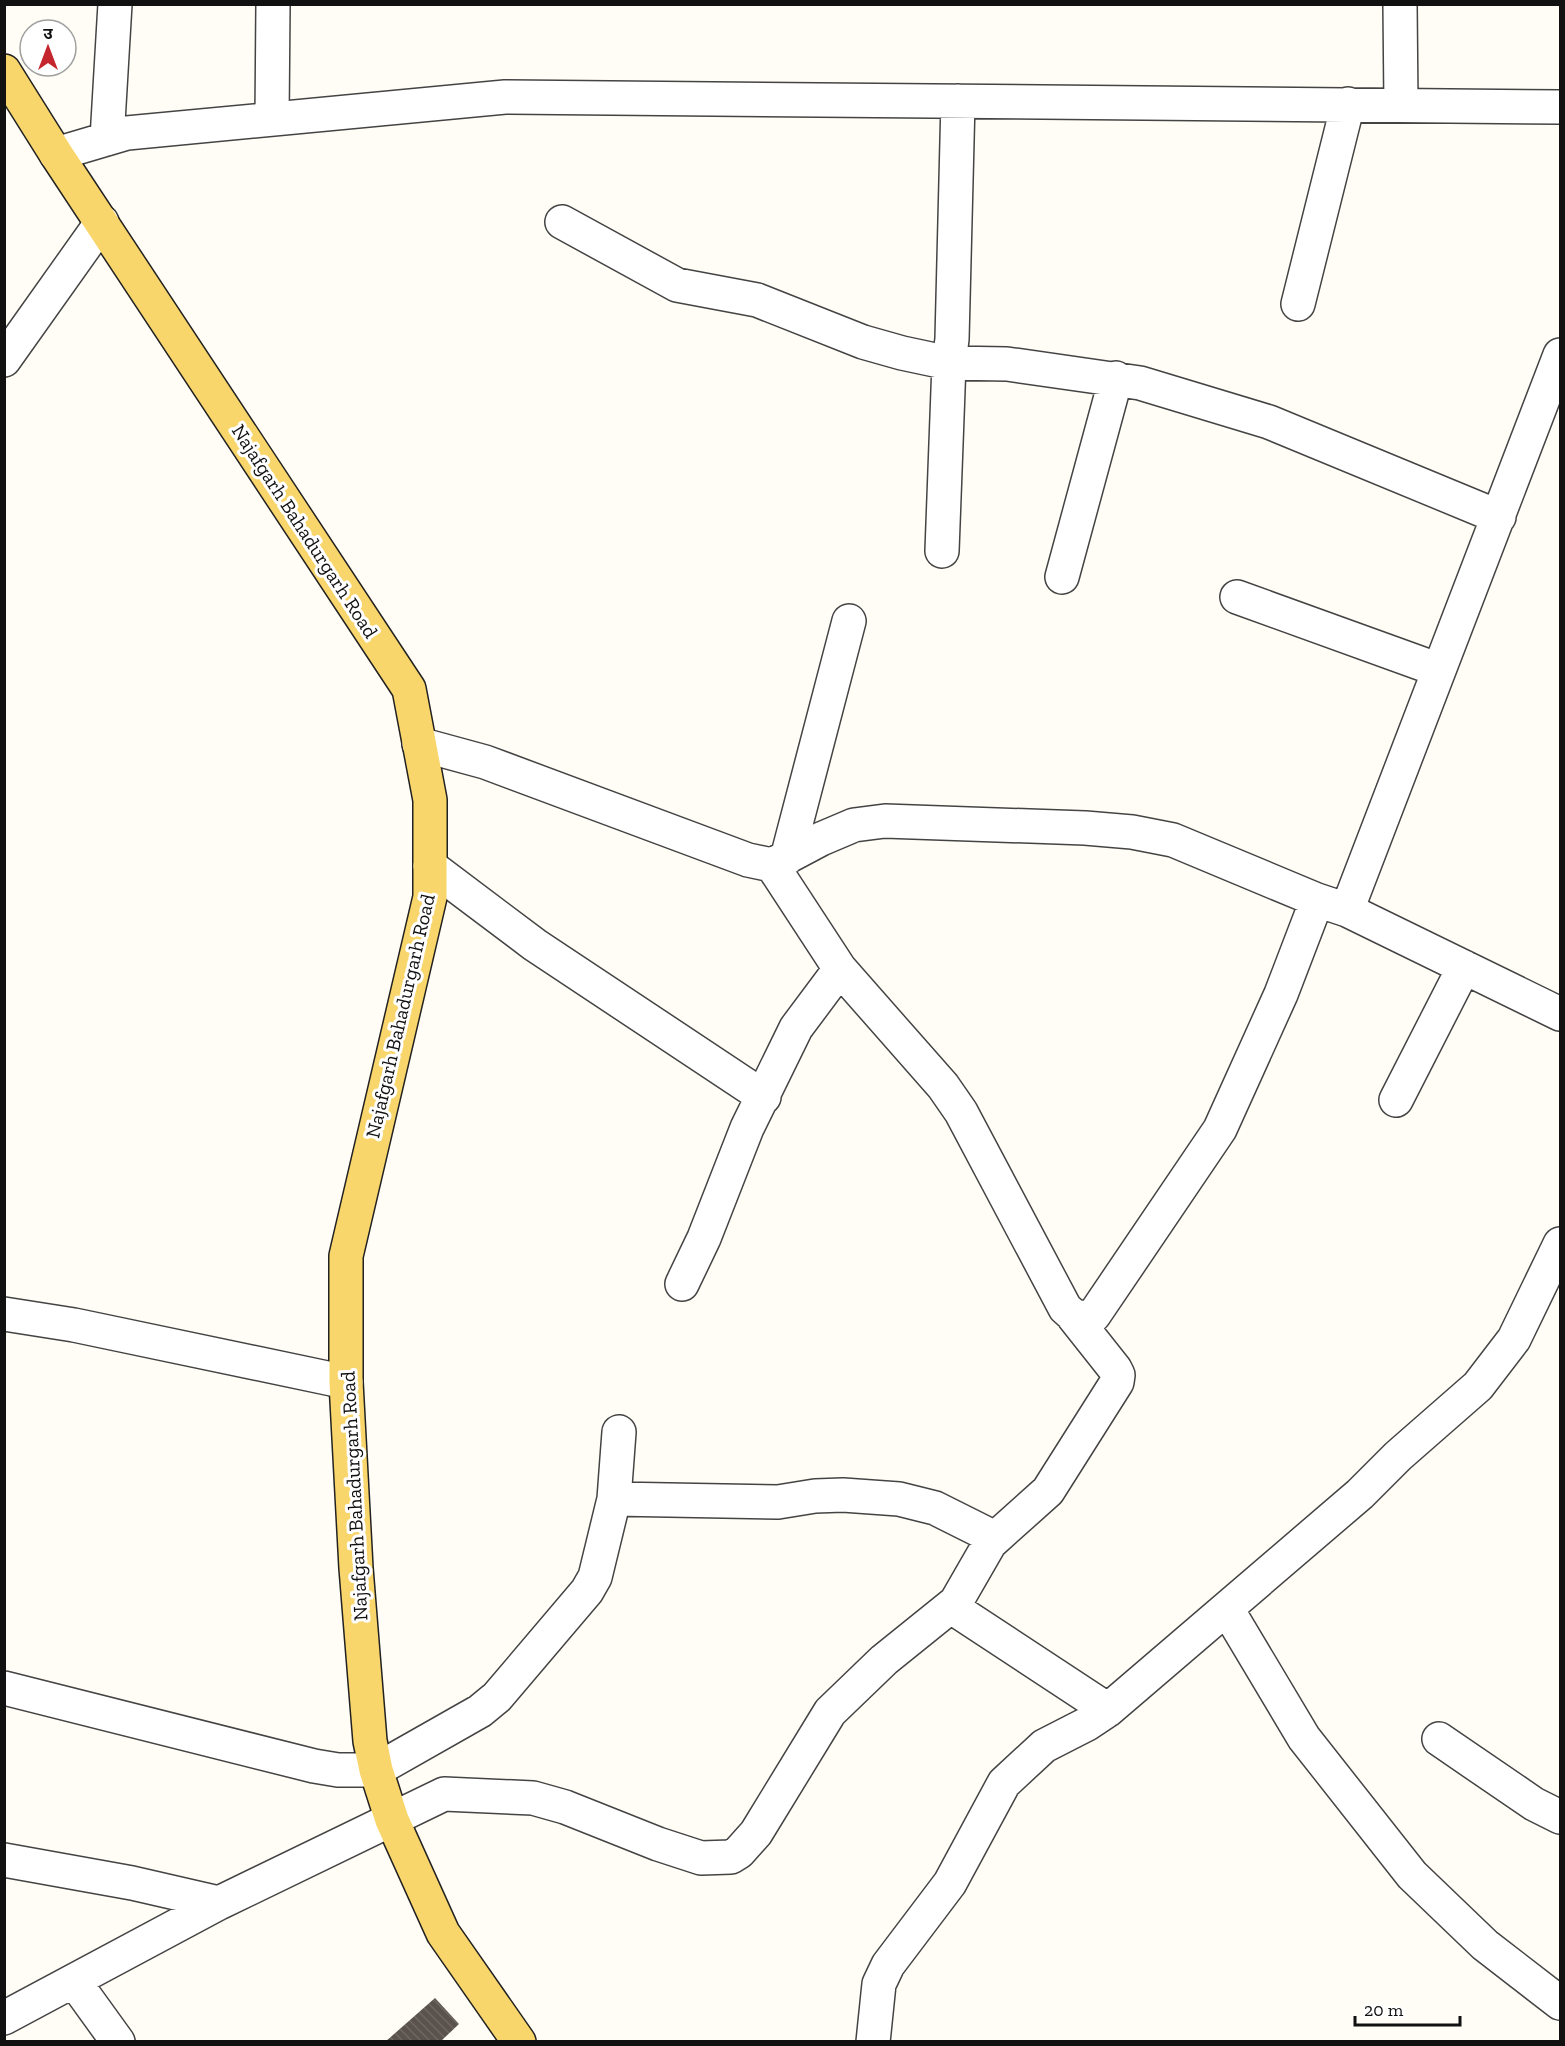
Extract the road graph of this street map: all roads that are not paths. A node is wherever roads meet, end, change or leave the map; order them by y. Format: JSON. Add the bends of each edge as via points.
{"nodes":[{"id":1,"x":115,"y":4,"type":"edge"},
{"id":2,"x":273,"y":4,"type":"edge"},
{"id":3,"x":1400,"y":4,"type":"edge"},
{"id":4,"x":4,"y":71,"type":"edge"},
{"id":5,"x":958,"y":100,"type":"junction"},
{"id":6,"x":1348,"y":104,"type":"junction"},
{"id":7,"x":1401,"y":105,"type":"junction"},
{"id":8,"x":1560,"y":107,"type":"edge"},
{"id":9,"x":272,"y":119,"type":"junction"},
{"id":10,"x":107,"y":139,"type":"junction"},
{"id":11,"x":56,"y":154,"type":"junction"},
{"id":12,"x":102,"y":222,"type":"junction"},
{"id":13,"x":562,"y":222,"type":"dead end"},
{"id":14,"x":1298,"y":304,"type":"dead end"},
{"id":15,"x":1560,"y":355,"type":"edge"},
{"id":16,"x":4,"y":360,"type":"edge"},
{"id":17,"x":949,"y":363,"type":"junction"},
{"id":18,"x":1116,"y":378,"type":"junction"},
{"id":19,"x":1498,"y":517,"type":"junction"},
{"id":20,"x":942,"y":552,"type":"dead end"},
{"id":21,"x":1062,"y":577,"type":"dead end"},
{"id":22,"x":1238,"y":597,"type":"dead end"},
{"id":23,"x":849,"y":621,"type":"dead end"},
{"id":24,"x":1439,"y":670,"type":"junction"},
{"id":25,"x":419,"y":744,"type":"junction"},
{"id":26,"x":779,"y":861,"type":"junction"},
{"id":27,"x":430,"y":866,"type":"junction"},
{"id":28,"x":1317,"y":900,"type":"junction"},
{"id":29,"x":1347,"y":910,"type":"junction"},
{"id":30,"x":1464,"y":967,"type":"junction"},
{"id":31,"x":840,"y":969,"type":"junction"},
{"id":32,"x":1560,"y":1014,"type":"edge"},
{"id":33,"x":764,"y":1097,"type":"junction"},
{"id":34,"x":1396,"y":1100,"type":"dead end"},
{"id":35,"x":1560,"y":1244,"type":"edge"},
{"id":36,"x":682,"y":1284,"type":"dead end"},
{"id":37,"x":4,"y":1314,"type":"edge"},
{"id":38,"x":1074,"y":1316,"type":"junction"},
{"id":39,"x":346,"y":1382,"type":"junction"},
{"id":40,"x":619,"y":1432,"type":"dead end"},
{"id":41,"x":614,"y":1499,"type":"junction"},
{"id":42,"x":990,"y":1543,"type":"junction"},
{"id":43,"x":956,"y":1602,"type":"junction"},
{"id":44,"x":1227,"y":1609,"type":"junction"},
{"id":45,"x":4,"y":1688,"type":"edge"},
{"id":46,"x":1108,"y":1710,"type":"junction"},
{"id":47,"x":1439,"y":1739,"type":"dead end"},
{"id":48,"x":376,"y":1770,"type":"junction"},
{"id":49,"x":1560,"y":1817,"type":"edge"},
{"id":50,"x":392,"y":1820,"type":"junction"},
{"id":51,"x":4,"y":1860,"type":"edge"},
{"id":52,"x":219,"y":1903,"type":"junction"},
{"id":53,"x":74,"y":1981,"type":"junction"},
{"id":54,"x":1560,"y":2003,"type":"edge"},
{"id":55,"x":4,"y":2018,"type":"edge"},
{"id":56,"x":118,"y":2042,"type":"edge"},
{"id":57,"x":519,"y":2042,"type":"edge"},
{"id":58,"x":873,"y":2042,"type":"edge"}],
"edges":[{"from":1,"to":10,"type":"street"},
{"from":2,"to":9,"type":"street"},
{"from":3,"to":7,"type":"street"},
{"from":4,"to":11,"type":"main road","name":"Najafgarh Bahadurgarh Road"},
{"from":5,"to":6,"type":"street"},
{"from":5,"to":9,"type":"street","via":[[505,97]]},
{"from":5,"to":17,"type":"street"},
{"from":6,"to":7,"type":"street"},
{"from":6,"to":14,"type":"street"},
{"from":7,"to":8,"type":"street"},
{"from":9,"to":10,"type":"street","via":[[127,133]]},
{"from":10,"to":11,"type":"street"},
{"from":11,"to":12,"type":"main road","name":"Najafgarh Bahadurgarh Road"},
{"from":12,"to":16,"type":"street"},
{"from":12,"to":25,"type":"main road","name":"Najafgarh Bahadurgarh Road","via":[[409,689]]},
{"from":13,"to":17,"type":"street","via":[[677,285],[758,300],[863,342]]},
{"from":15,"to":19,"type":"street"},
{"from":17,"to":18,"type":"street","via":[[1007,364]]},
{"from":17,"to":20,"type":"street"},
{"from":18,"to":19,"type":"street","via":[[1269,422]]},
{"from":18,"to":21,"type":"street"},
{"from":19,"to":24,"type":"street"},
{"from":22,"to":24,"type":"street"},
{"from":23,"to":26,"type":"street"},
{"from":24,"to":29,"type":"street"},
{"from":25,"to":26,"type":"street","via":[[484,762],[748,860]]},
{"from":25,"to":27,"type":"main road","name":"Najafgarh Bahadurgarh Road","via":[[430,800]]},
{"from":26,"to":28,"type":"street","via":[[854,825],[885,821],[1085,828],[1173,840]]},
{"from":26,"to":31,"type":"street"},
{"from":27,"to":33,"type":"street","via":[[535,945]]},
{"from":27,"to":39,"type":"main road","name":"Najafgarh Bahadurgarh Road","via":[[430,897],[346,1256]]},
{"from":28,"to":29,"type":"street"},
{"from":28,"to":38,"type":"street","via":[[1281,994],[1220,1130],[1094,1315],[1082,1319]]},
{"from":29,"to":30,"type":"street"},
{"from":30,"to":32,"type":"street"},
{"from":30,"to":34,"type":"street"},
{"from":31,"to":33,"type":"street","via":[[796,1028]]},
{"from":31,"to":38,"type":"street","via":[[944,1086],[962,1112],[1065,1308]]},
{"from":33,"to":36,"type":"street","via":[[747,1128]]},
{"from":35,"to":44,"type":"street","via":[[1514,1339],[1478,1386]]},
{"from":37,"to":39,"type":"street"},
{"from":38,"to":42,"type":"street","via":[[1115,1370],[1117,1382],[1048,1491]]},
{"from":39,"to":48,"type":"main road","name":"Najafgarh Bahadurgarh Road","via":[[356,1568],[370,1741]]},
{"from":40,"to":41,"type":"street"},
{"from":41,"to":42,"type":"street","via":[[778,1502],[843,1495],[899,1499],[935,1508],[989,1535]]},
{"from":41,"to":48,"type":"street","via":[[595,1577],[587,1591],[497,1697],[480,1711]]},
{"from":42,"to":43,"type":"street"},
{"from":43,"to":46,"type":"street","via":[[959,1612]]},
{"from":43,"to":50,"type":"street","via":[[884,1660],[830,1712],[756,1833],[731,1857],[701,1858],[533,1798],[444,1794]]},
{"from":44,"to":46,"type":"street"},
{"from":44,"to":54,"type":"street","via":[[1304,1738],[1412,1875],[1485,1945]]},
{"from":45,"to":48,"type":"street","via":[[314,1766]]},
{"from":46,"to":58,"type":"street","via":[[1050,1741],[1004,1783],[950,1883],[888,1965],[879,1984]]},
{"from":47,"to":49,"type":"street","via":[[1534,1804]]},
{"from":48,"to":50,"type":"main road","name":"Najafgarh Bahadurgarh Road"},
{"from":50,"to":52,"type":"street"},
{"from":50,"to":57,"type":"main road","name":"Najafgarh Bahadurgarh Road","via":[[443,1934]]},
{"from":51,"to":52,"type":"street"},
{"from":52,"to":53,"type":"street"},
{"from":53,"to":55,"type":"street"},
{"from":53,"to":56,"type":"street"}]}
